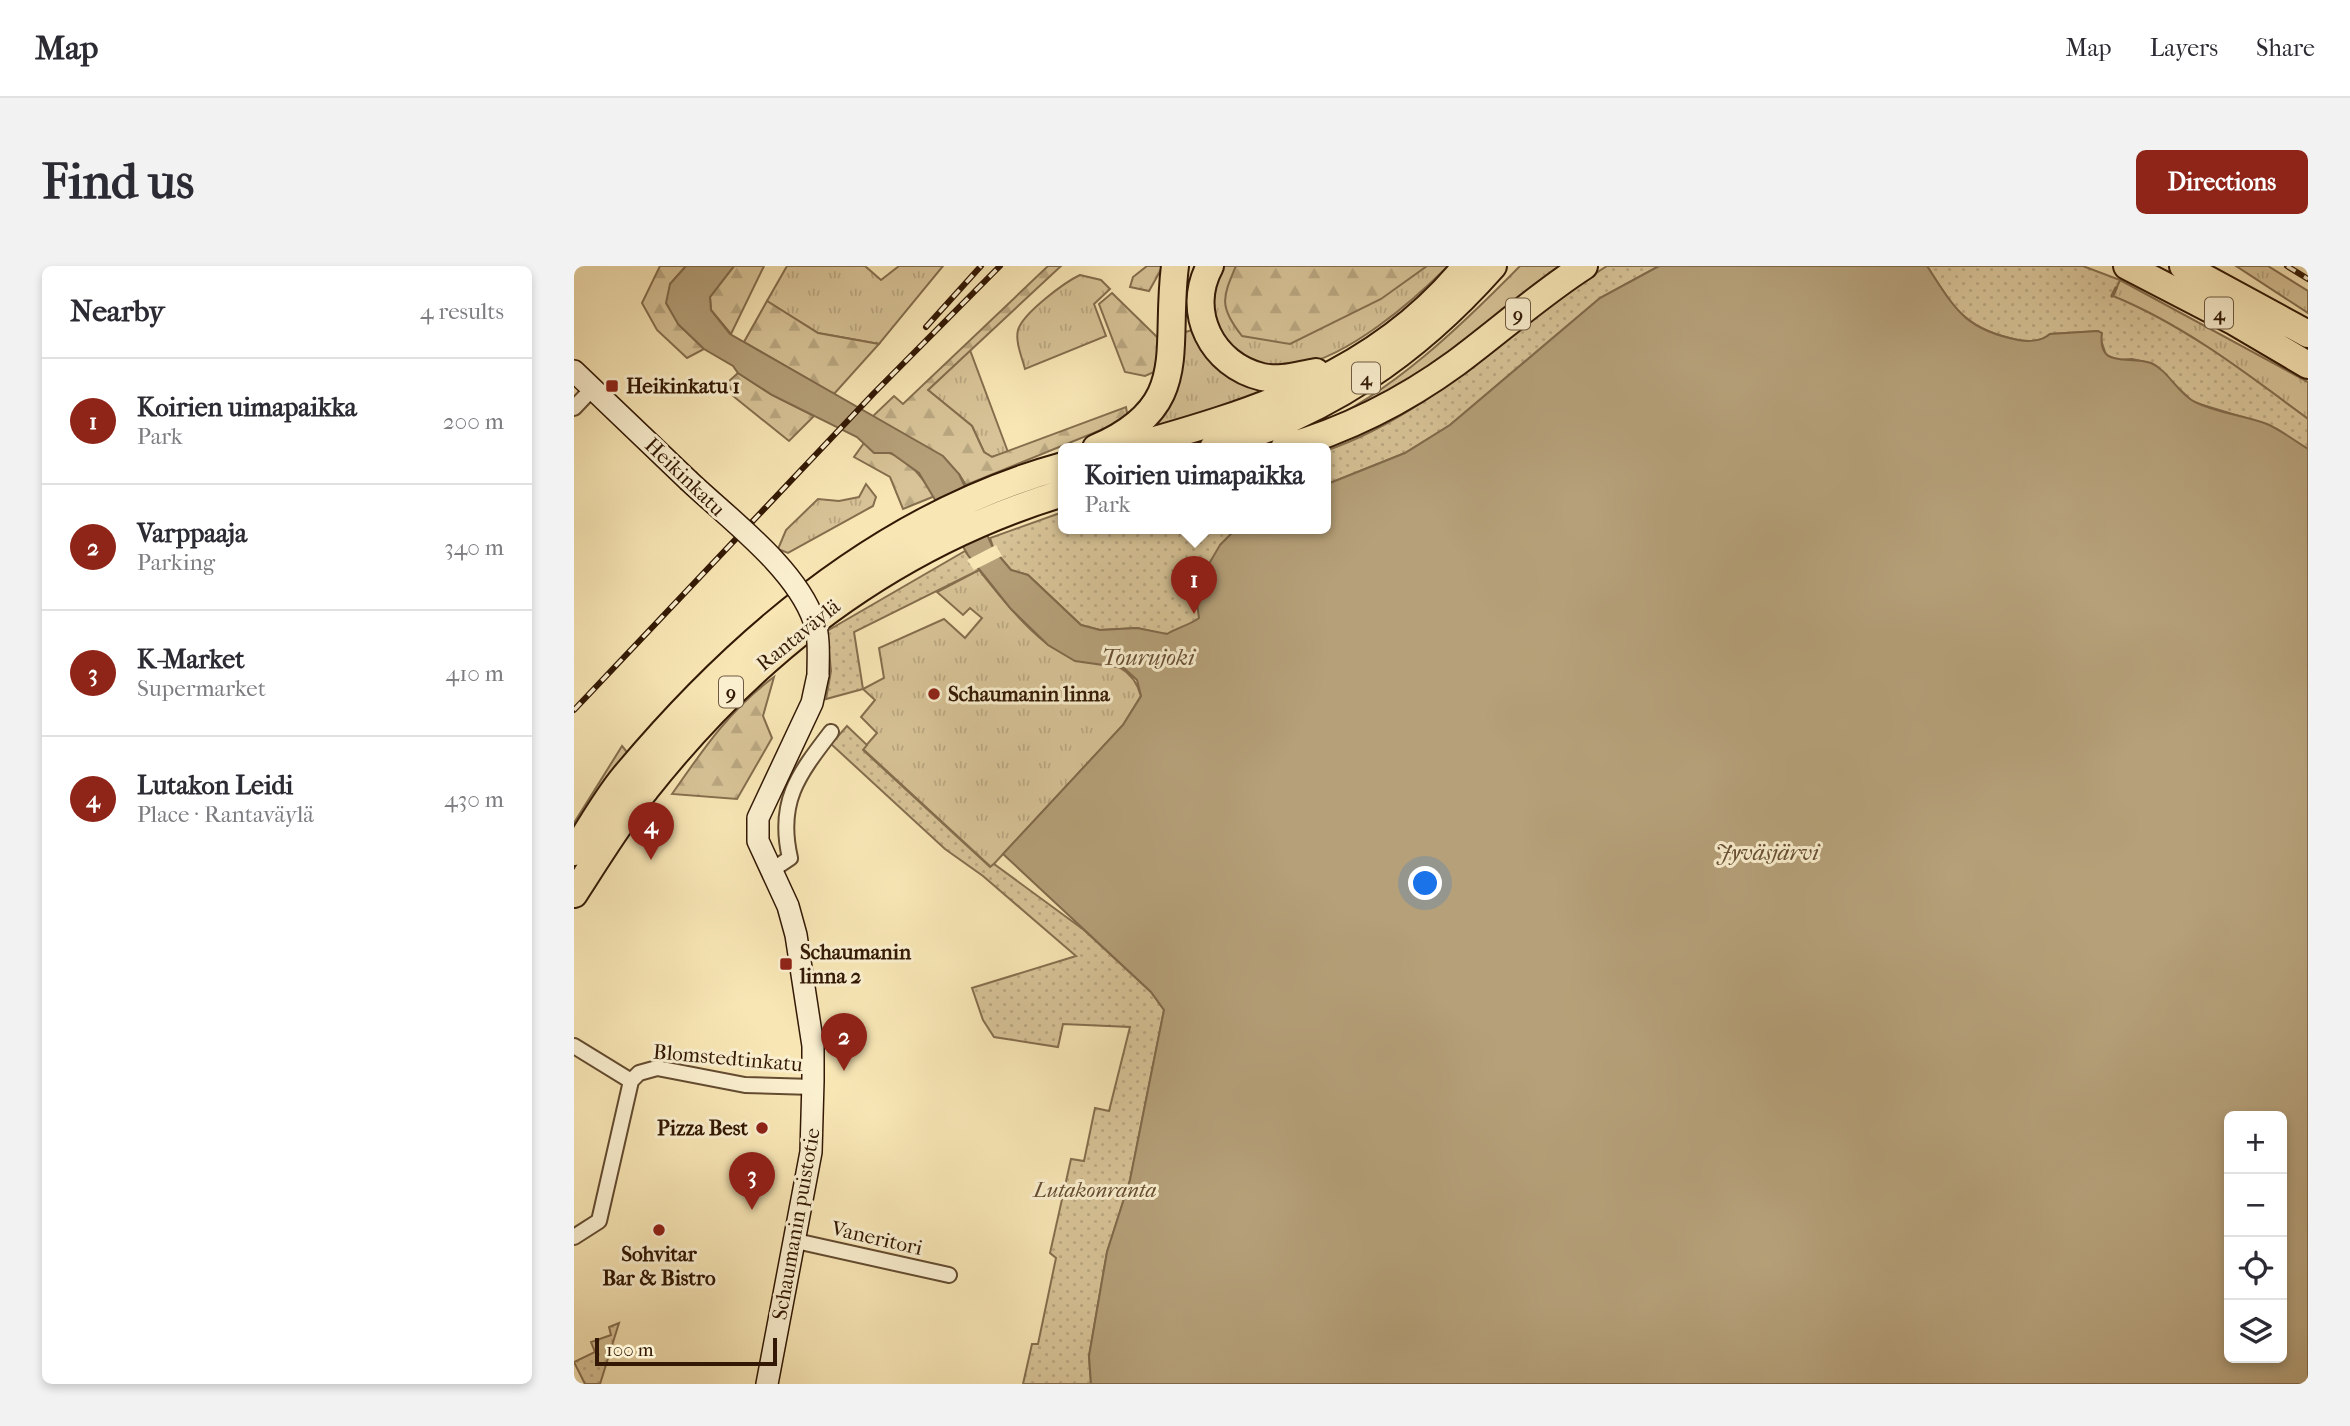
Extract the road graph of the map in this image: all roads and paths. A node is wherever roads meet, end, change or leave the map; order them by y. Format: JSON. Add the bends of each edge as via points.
{"nodes":[{"id":1,"x":1175,"y":266,"type":"edge"},
{"id":2,"x":1210,"y":266,"type":"edge"},
{"id":3,"x":1466,"y":266,"type":"edge"},
{"id":4,"x":1493,"y":266,"type":"edge"},
{"id":5,"x":1584,"y":266,"type":"edge"},
{"id":6,"x":2127,"y":266,"type":"edge"},
{"id":7,"x":2183,"y":266,"type":"edge"},
{"id":8,"x":2214,"y":266,"type":"edge"},
{"id":9,"x":2306,"y":333,"type":"edge"},
{"id":10,"x":2308,"y":365,"type":"edge"},
{"id":11,"x":1349,"y":366,"type":"junction"},
{"id":12,"x":574,"y":371,"type":"edge"},
{"id":13,"x":593,"y":388,"type":"junction"},
{"id":14,"x":574,"y":408,"type":"edge"},
{"id":15,"x":1107,"y":443,"type":"edge"},
{"id":16,"x":1145,"y":443,"type":"edge"},
{"id":17,"x":1230,"y":443,"type":"edge"},
{"id":18,"x":1298,"y":443,"type":"edge"},
{"id":19,"x":1055,"y":466,"type":"edge"},
{"id":20,"x":1055,"y":496,"type":"edge"},
{"id":21,"x":998,"y":501,"type":"junction"},
{"id":22,"x":933,"y":531,"type":"junction"},
{"id":23,"x":794,"y":585,"type":"joint"},
{"id":24,"x":831,"y":733,"type":"dead end"},
{"id":25,"x":574,"y":852,"type":"edge"},
{"id":26,"x":772,"y":870,"type":"junction"},
{"id":27,"x":574,"y":894,"type":"edge"},
{"id":28,"x":574,"y":1045,"type":"edge"},
{"id":29,"x":635,"y":1077,"type":"junction"},
{"id":30,"x":813,"y":1087,"type":"junction"},
{"id":31,"x":574,"y":1237,"type":"edge"},
{"id":32,"x":796,"y":1241,"type":"junction"},
{"id":33,"x":949,"y":1275,"type":"dead end"},
{"id":34,"x":767,"y":1384,"type":"edge"}],
"edges":[{"from":1,"to":15,"type":"highway","via":[[1172,351],[1164,387],[1148,416]]},
{"from":2,"to":11,"type":"highway","number":"4","via":[[1200,296],[1201,316],[1213,346],[1228,362],[1264,378],[1282,379]]},
{"from":3,"to":11,"type":"highway","number":"4","via":[[1402,327]]},
{"from":4,"to":17,"type":"highway","number":"4","via":[[1459,304],[1379,370],[1326,404]]},
{"from":5,"to":18,"type":"highway","number":"9","via":[[1399,400],[1350,425]]},
{"from":6,"to":10,"type":"highway","number":"4"},
{"from":7,"to":9,"type":"highway"},
{"from":8,"to":9,"type":"highway","number":"4"},
{"from":11,"to":16,"type":"highway","via":[[1235,418]]},
{"from":12,"to":13,"type":"street","name":"Heikinkatu"},
{"from":13,"to":14,"type":"street"},
{"from":13,"to":23,"type":"street","name":"Heikinkatu","bridge":true},
{"from":19,"to":21,"type":"highway","name":"Rantaväylä","number":"9"},
{"from":20,"to":21,"type":"highway","name":"Rantaväylä","number":"9"},
{"from":21,"to":22,"type":"highway","name":"Rantaväylä","number":"9"},
{"from":22,"to":25,"type":"highway","name":"Rantaväylä","number":"9","via":[[817,589],[725,665],[622,779]]},
{"from":22,"to":27,"type":"highway","name":"Rantaväylä","number":"9","via":[[792,636],[741,682],[645,789]]},
{"from":23,"to":26,"type":"street","name":"Schaumanin puistotie","bridge":true,"via":[[815,622],[818,676],[812,703],[758,818],[758,841]]},
{"from":24,"to":26,"type":"street","via":[[808,760],[787,803],[784,823],[790,858]]},
{"from":26,"to":30,"type":"street","name":"Schaumanin puistotie","via":[[788,906],[802,969],[813,1046]]},
{"from":28,"to":29,"type":"street"},
{"from":29,"to":30,"type":"street","name":"Blomstedtinkatu","via":[[657,1069],[745,1085]]},
{"from":29,"to":31,"type":"street","via":[[599,1221]]},
{"from":30,"to":32,"type":"street","name":"Schaumanin puistotie","via":[[811,1152]]},
{"from":32,"to":33,"type":"street","name":"Vaneritori"},
{"from":32,"to":34,"type":"street","name":"Schaumanin puistotie"}]}
